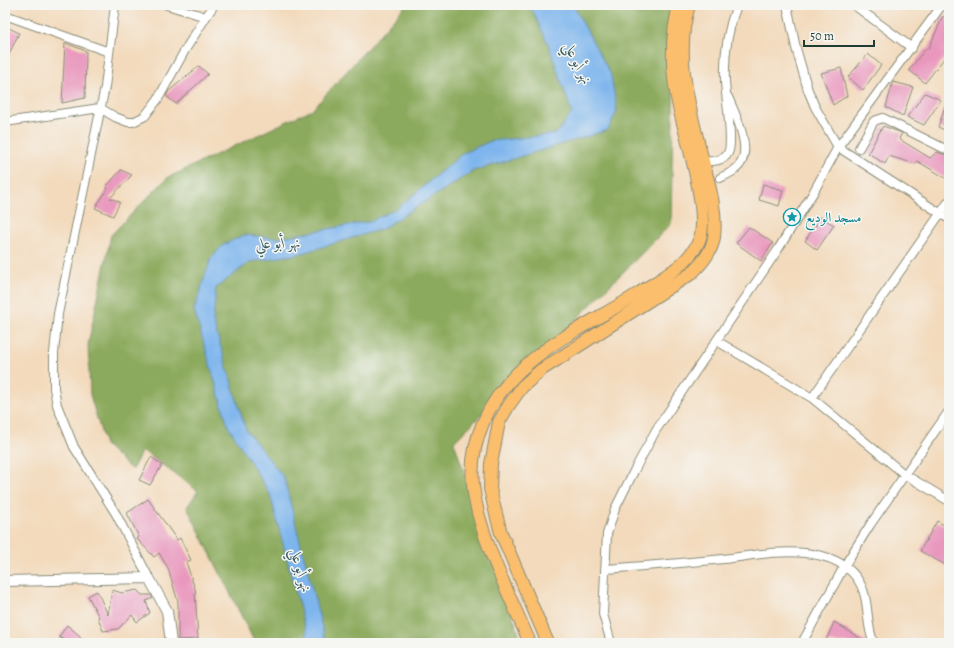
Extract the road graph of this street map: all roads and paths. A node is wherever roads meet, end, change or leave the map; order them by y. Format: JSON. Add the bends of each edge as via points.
{"nodes":[{"id":1,"x":115,"y":5,"type":"edge"},
{"id":2,"x":166,"y":5,"type":"edge"},
{"id":3,"x":214,"y":5,"type":"edge"},
{"id":4,"x":679,"y":5,"type":"edge"},
{"id":5,"x":689,"y":5,"type":"edge"},
{"id":6,"x":738,"y":5,"type":"edge"},
{"id":7,"x":787,"y":5,"type":"edge"},
{"id":8,"x":854,"y":5,"type":"edge"},
{"id":9,"x":942,"y":5,"type":"edge"},
{"id":10,"x":5,"y":15,"type":"edge"},
{"id":11,"x":206,"y":17,"type":"junction"},
{"id":12,"x":912,"y":48,"type":"junction"},
{"id":13,"x":109,"y":52,"type":"junction"},
{"id":14,"x":726,"y":91,"type":"junction"},
{"id":15,"x":100,"y":108,"type":"junction"},
{"id":16,"x":5,"y":122,"type":"edge"},
{"id":17,"x":838,"y":147,"type":"junction"},
{"id":18,"x":859,"y":148,"type":"dead end"},
{"id":19,"x":949,"y":151,"type":"edge"},
{"id":20,"x":703,"y":161,"type":"junction"},
{"id":21,"x":720,"y":178,"type":"dead end"},
{"id":22,"x":949,"y":201,"type":"edge"},
{"id":23,"x":941,"y":213,"type":"junction"},
{"id":24,"x":949,"y":218,"type":"edge"},
{"id":25,"x":717,"y":341,"type":"junction"},
{"id":26,"x":812,"y":398,"type":"junction"},
{"id":27,"x":949,"y":411,"type":"edge"},
{"id":28,"x":904,"y":474,"type":"junction"},
{"id":29,"x":949,"y":501,"type":"edge"},
{"id":30,"x":510,"y":554,"type":"junction"},
{"id":31,"x":496,"y":561,"type":"junction"},
{"id":32,"x":845,"y":564,"type":"junction"},
{"id":33,"x":605,"y":569,"type":"junction"},
{"id":34,"x":149,"y":578,"type":"junction"},
{"id":35,"x":5,"y":581,"type":"edge"},
{"id":36,"x":171,"y":643,"type":"edge"},
{"id":37,"x":530,"y":643,"type":"edge"},
{"id":38,"x":548,"y":643,"type":"edge"},
{"id":39,"x":611,"y":643,"type":"edge"},
{"id":40,"x":802,"y":643,"type":"edge"},
{"id":41,"x":874,"y":643,"type":"edge"}],
"edges":[{"from":1,"to":13,"type":"street"},
{"from":2,"to":11,"type":"street"},
{"from":3,"to":11,"type":"street"},
{"from":4,"to":31,"type":"main road","via":[[674,27],[673,67],[677,101],[700,182],[700,238],[691,254],[658,280],[527,364],[497,396],[482,421],[472,471],[474,493]]},
{"from":5,"to":20,"type":"main road","via":[[683,40],[684,67],[688,102]]},
{"from":6,"to":14,"type":"street","via":[[727,46]]},
{"from":7,"to":17,"type":"street","via":[[808,90]]},
{"from":8,"to":12,"type":"street"},
{"from":9,"to":12,"type":"street"},
{"from":10,"to":13,"type":"street"},
{"from":11,"to":15,"type":"street","via":[[158,99],[145,116],[133,122],[124,121]]},
{"from":12,"to":17,"type":"street"},
{"from":13,"to":15,"type":"street"},
{"from":14,"to":20,"type":"street","via":[[729,151],[722,158]]},
{"from":14,"to":21,"type":"street","via":[[738,120],[744,152],[741,164],[733,172]]},
{"from":15,"to":16,"type":"street"},
{"from":15,"to":34,"type":"street","via":[[58,314],[54,388],[57,405],[74,447],[116,514]]},
{"from":17,"to":23,"type":"street"},
{"from":17,"to":25,"type":"street","via":[[809,199]]},
{"from":18,"to":19,"type":"street","via":[[874,121],[883,118]]},
{"from":20,"to":30,"type":"main road","via":[[714,216],[714,238],[701,264],[665,291],[541,370],[522,387],[499,422],[490,464],[490,489],[501,533]]},
{"from":22,"to":23,"type":"street"},
{"from":23,"to":24,"type":"street"},
{"from":23,"to":26,"type":"street"},
{"from":25,"to":26,"type":"street"},
{"from":25,"to":33,"type":"street","via":[[656,430],[615,509],[608,534]]},
{"from":26,"to":28,"type":"street"},
{"from":27,"to":28,"type":"street"},
{"from":28,"to":29,"type":"street"},
{"from":28,"to":32,"type":"street"},
{"from":30,"to":31,"type":"main road"},
{"from":30,"to":38,"type":"main road"},
{"from":31,"to":37,"type":"main road"},
{"from":32,"to":33,"type":"street","via":[[818,555],[786,552]]},
{"from":32,"to":40,"type":"street"},
{"from":32,"to":41,"type":"street","via":[[863,590],[869,611],[870,635]]},
{"from":33,"to":39,"type":"street","via":[[603,614]]},
{"from":34,"to":35,"type":"street"},
{"from":34,"to":36,"type":"street","via":[[167,611]]}]}
